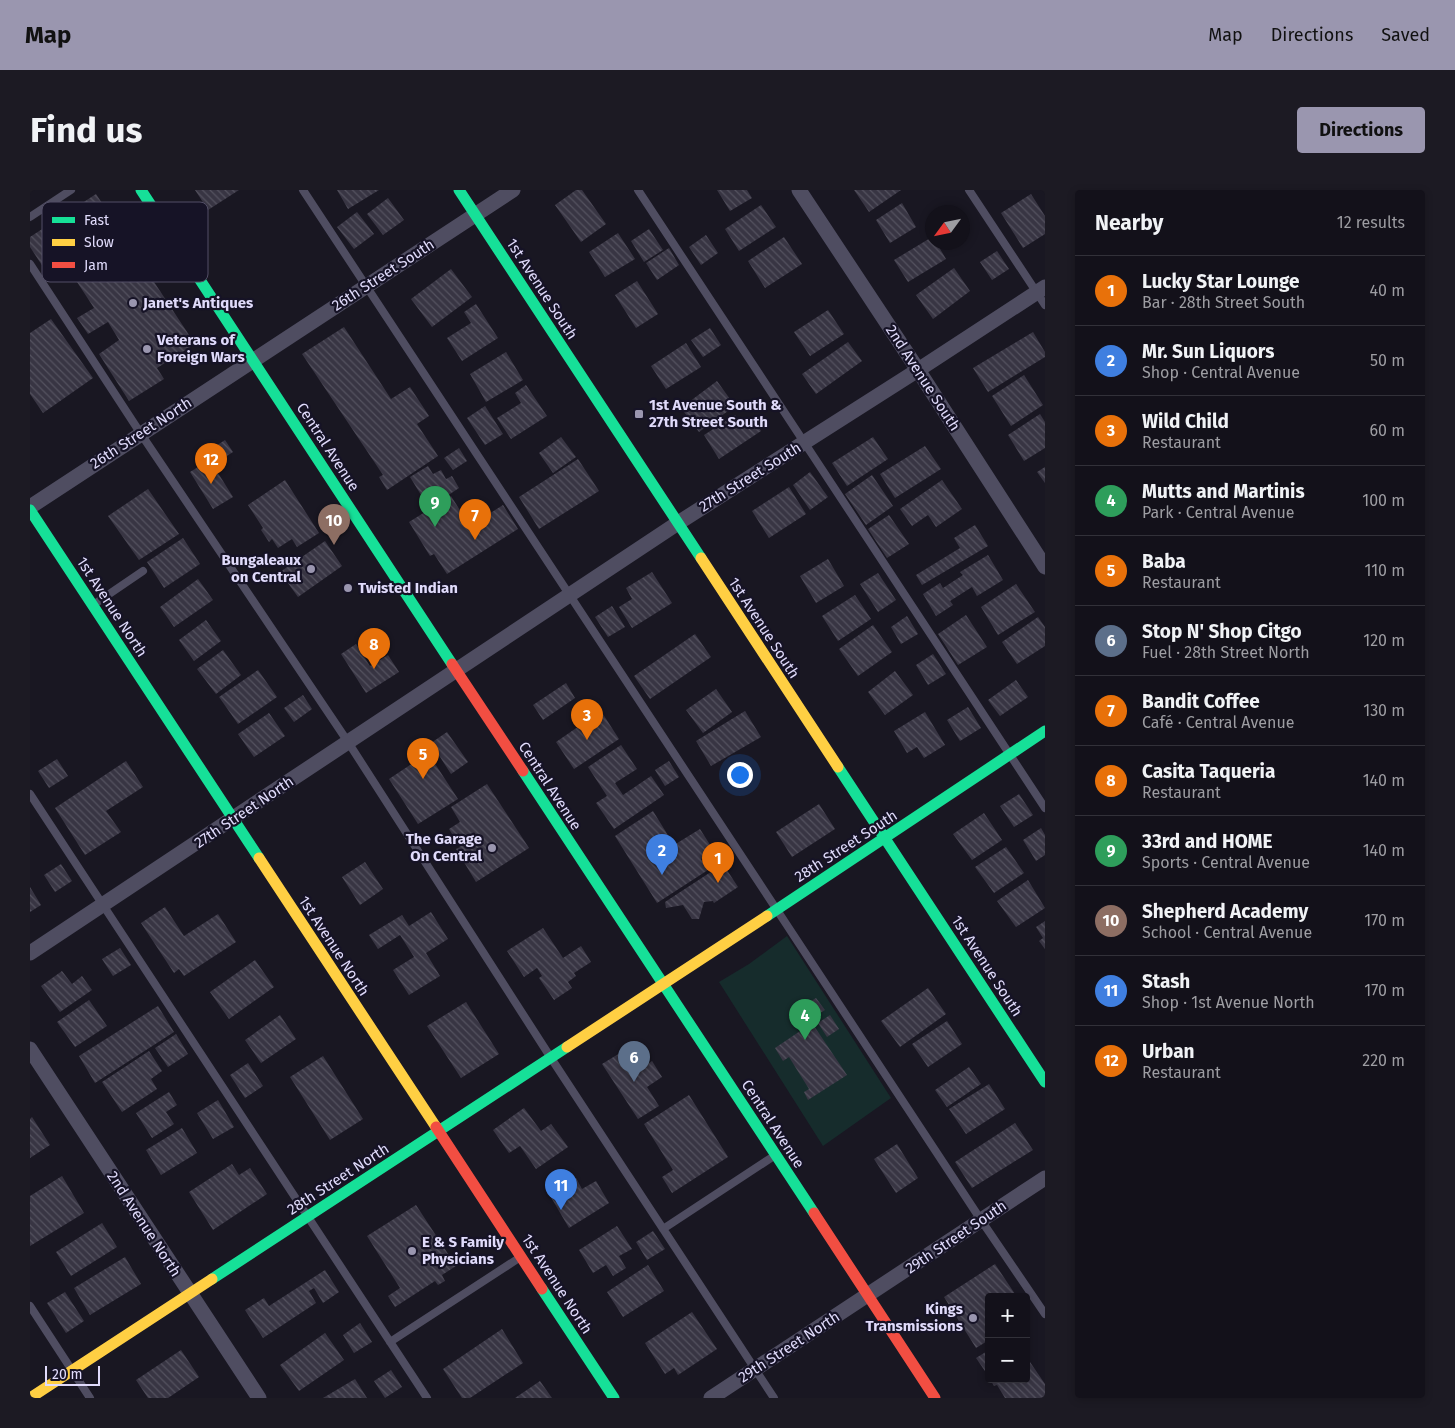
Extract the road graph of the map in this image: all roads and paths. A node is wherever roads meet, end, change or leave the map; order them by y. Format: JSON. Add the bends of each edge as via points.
{"nodes":[{"id":1,"x":71,"y":190,"type":"edge"},
{"id":2,"x":141,"y":190,"type":"edge"},
{"id":3,"x":304,"y":190,"type":"edge"},
{"id":4,"x":458,"y":190,"type":"edge"},
{"id":5,"x":512,"y":190,"type":"edge"},
{"id":6,"x":638,"y":190,"type":"edge"},
{"id":7,"x":799,"y":190,"type":"edge"},
{"id":8,"x":969,"y":190,"type":"edge"},
{"id":9,"x":53,"y":202,"type":"edge"},
{"id":10,"x":149,"y":202,"type":"edge"},
{"id":11,"x":42,"y":209,"type":"edge"},
{"id":12,"x":475,"y":215,"type":"junction"},
{"id":13,"x":30,"y":217,"type":"edge"},
{"id":14,"x":30,"y":264,"type":"edge"},
{"id":15,"x":202,"y":282,"type":"edge"},
{"id":16,"x":366,"y":286,"type":"junction"},
{"id":17,"x":1042,"y":295,"type":"edge"},
{"id":18,"x":253,"y":360,"type":"junction"},
{"id":19,"x":918,"y":370,"type":"junction"},
{"id":20,"x":141,"y":434,"type":"junction"},
{"id":21,"x":804,"y":443,"type":"junction"},
{"id":22,"x":30,"y":508,"type":"edge"},
{"id":23,"x":678,"y":523,"type":"junction"},
{"id":24,"x":1045,"y":567,"type":"edge"},
{"id":25,"x":143,"y":571,"type":"dead end"},
{"id":26,"x":570,"y":594,"type":"junction"},
{"id":27,"x":93,"y":606,"type":"junction"},
{"id":28,"x":456,"y":669,"type":"junction"},
{"id":29,"x":1045,"y":731,"type":"edge"},
{"id":30,"x":348,"y":742,"type":"junction"},
{"id":31,"x":1010,"y":755,"type":"junction"},
{"id":32,"x":30,"y":794,"type":"edge"},
{"id":33,"x":1045,"y":808,"type":"edge"},
{"id":34,"x":234,"y":820,"type":"junction"},
{"id":35,"x":885,"y":839,"type":"junction"},
{"id":36,"x":104,"y":905,"type":"junction"},
{"id":37,"x":778,"y":909,"type":"junction"},
{"id":38,"x":30,"y":953,"type":"edge"},
{"id":39,"x":663,"y":984,"type":"junction"},
{"id":40,"x":30,"y":1049,"type":"edge"},
{"id":41,"x":551,"y":1058,"type":"junction"},
{"id":42,"x":1045,"y":1082,"type":"edge"},
{"id":43,"x":438,"y":1131,"type":"junction"},
{"id":44,"x":775,"y":1155,"type":"junction"},
{"id":45,"x":1045,"y":1178,"type":"edge"},
{"id":46,"x":308,"y":1216,"type":"junction"},
{"id":47,"x":981,"y":1220,"type":"junction"},
{"id":48,"x":663,"y":1229,"type":"junction"},
{"id":49,"x":521,"y":1257,"type":"junction"},
{"id":50,"x":190,"y":1293,"type":"junction"},
{"id":51,"x":868,"y":1296,"type":"junction"},
{"id":52,"x":30,"y":1306,"type":"edge"},
{"id":53,"x":1045,"y":1314,"type":"edge"},
{"id":54,"x":390,"y":1342,"type":"junction"},
{"id":55,"x":755,"y":1370,"type":"junction"},
{"id":56,"x":72,"y":1371,"type":"junction"},
{"id":57,"x":30,"y":1398,"type":"edge"},
{"id":58,"x":90,"y":1398,"type":"edge"},
{"id":59,"x":259,"y":1398,"type":"edge"},
{"id":60,"x":427,"y":1398,"type":"edge"},
{"id":61,"x":614,"y":1398,"type":"edge"},
{"id":62,"x":711,"y":1398,"type":"edge"},
{"id":63,"x":774,"y":1398,"type":"edge"},
{"id":64,"x":935,"y":1398,"type":"edge"}],
"edges":[{"from":1,"to":9,"type":"lane"},
{"from":2,"to":10,"type":"street","name":"Central Avenue"},
{"from":3,"to":16,"type":"lane"},
{"from":4,"to":12,"type":"street","name":"1st Avenue South"},
{"from":5,"to":12,"type":"street","name":"26th Street South"},
{"from":6,"to":21,"type":"lane"},
{"from":7,"to":19,"type":"street","name":"2nd Avenue South"},
{"from":8,"to":17,"type":"lane"},
{"from":11,"to":13,"type":"lane"},
{"from":12,"to":16,"type":"street","name":"26th Street South"},
{"from":12,"to":23,"type":"street","name":"1st Avenue South"},
{"from":14,"to":20,"type":"lane"},
{"from":15,"to":18,"type":"street","name":"Central Avenue"},
{"from":16,"to":18,"type":"street","name":"26th Street South"},
{"from":16,"to":26,"type":"lane"},
{"from":17,"to":19,"type":"street","name":"27th Street South"},
{"from":18,"to":20,"type":"street","name":"26th Street North"},
{"from":18,"to":28,"type":"street","name":"Central Avenue"},
{"from":19,"to":21,"type":"street","name":"27th Street South"},
{"from":19,"to":24,"type":"street","name":"2nd Avenue South"},
{"from":20,"to":22,"type":"street","name":"26th Street North"},
{"from":20,"to":30,"type":"lane"},
{"from":21,"to":23,"type":"street","name":"27th Street South"},
{"from":21,"to":31,"type":"lane"},
{"from":22,"to":27,"type":"street","name":"1st Avenue North"},
{"from":23,"to":26,"type":"street","name":"27th Street South"},
{"from":23,"to":35,"type":"street","name":"1st Avenue South"},
{"from":25,"to":27,"type":"lane"},
{"from":26,"to":28,"type":"street","name":"27th Street South"},
{"from":26,"to":37,"type":"lane"},
{"from":27,"to":34,"type":"street","name":"1st Avenue North"},
{"from":28,"to":30,"type":"street","name":"27th Street North"},
{"from":28,"to":39,"type":"street","name":"Central Avenue"},
{"from":29,"to":31,"type":"street","name":"28th Street South"},
{"from":30,"to":34,"type":"street","name":"27th Street North"},
{"from":30,"to":41,"type":"lane"},
{"from":31,"to":33,"type":"lane"},
{"from":31,"to":35,"type":"street","name":"28th Street South"},
{"from":32,"to":36,"type":"lane"},
{"from":34,"to":36,"type":"street","name":"27th Street North"},
{"from":34,"to":43,"type":"street","name":"1st Avenue North"},
{"from":35,"to":37,"type":"street","name":"28th Street South"},
{"from":35,"to":42,"type":"street","name":"1st Avenue South"},
{"from":36,"to":38,"type":"street","name":"27th Street North"},
{"from":36,"to":46,"type":"lane"},
{"from":37,"to":39,"type":"street","name":"28th Street South"},
{"from":37,"to":47,"type":"lane"},
{"from":39,"to":41,"type":"street","name":"28th Street North"},
{"from":39,"to":44,"type":"street","name":"Central Avenue"},
{"from":40,"to":50,"type":"street","name":"2nd Avenue North"},
{"from":41,"to":43,"type":"street","name":"28th Street North"},
{"from":41,"to":48,"type":"lane"},
{"from":43,"to":46,"type":"street","name":"28th Street North"},
{"from":43,"to":49,"type":"street","name":"1st Avenue North"},
{"from":44,"to":48,"type":"lane"},
{"from":44,"to":51,"type":"street","name":"Central Avenue"},
{"from":45,"to":47,"type":"street","name":"29th Street South"},
{"from":46,"to":50,"type":"street","name":"28th Street North"},
{"from":46,"to":54,"type":"lane"},
{"from":47,"to":51,"type":"street","name":"29th Street South"},
{"from":47,"to":53,"type":"lane"},
{"from":48,"to":55,"type":"lane"},
{"from":49,"to":54,"type":"lane"},
{"from":49,"to":61,"type":"street","name":"1st Avenue North"},
{"from":50,"to":56,"type":"street","name":"28th Street North"},
{"from":50,"to":59,"type":"street","name":"2nd Avenue North"},
{"from":51,"to":55,"type":"street","name":"29th Street North"},
{"from":51,"to":64,"type":"street","name":"Central Avenue"},
{"from":52,"to":56,"type":"lane"},
{"from":54,"to":60,"type":"lane"},
{"from":55,"to":62,"type":"street","name":"29th Street North"},
{"from":55,"to":63,"type":"lane"},
{"from":56,"to":57,"type":"street","name":"28th Street North"},
{"from":56,"to":58,"type":"lane"}]}
